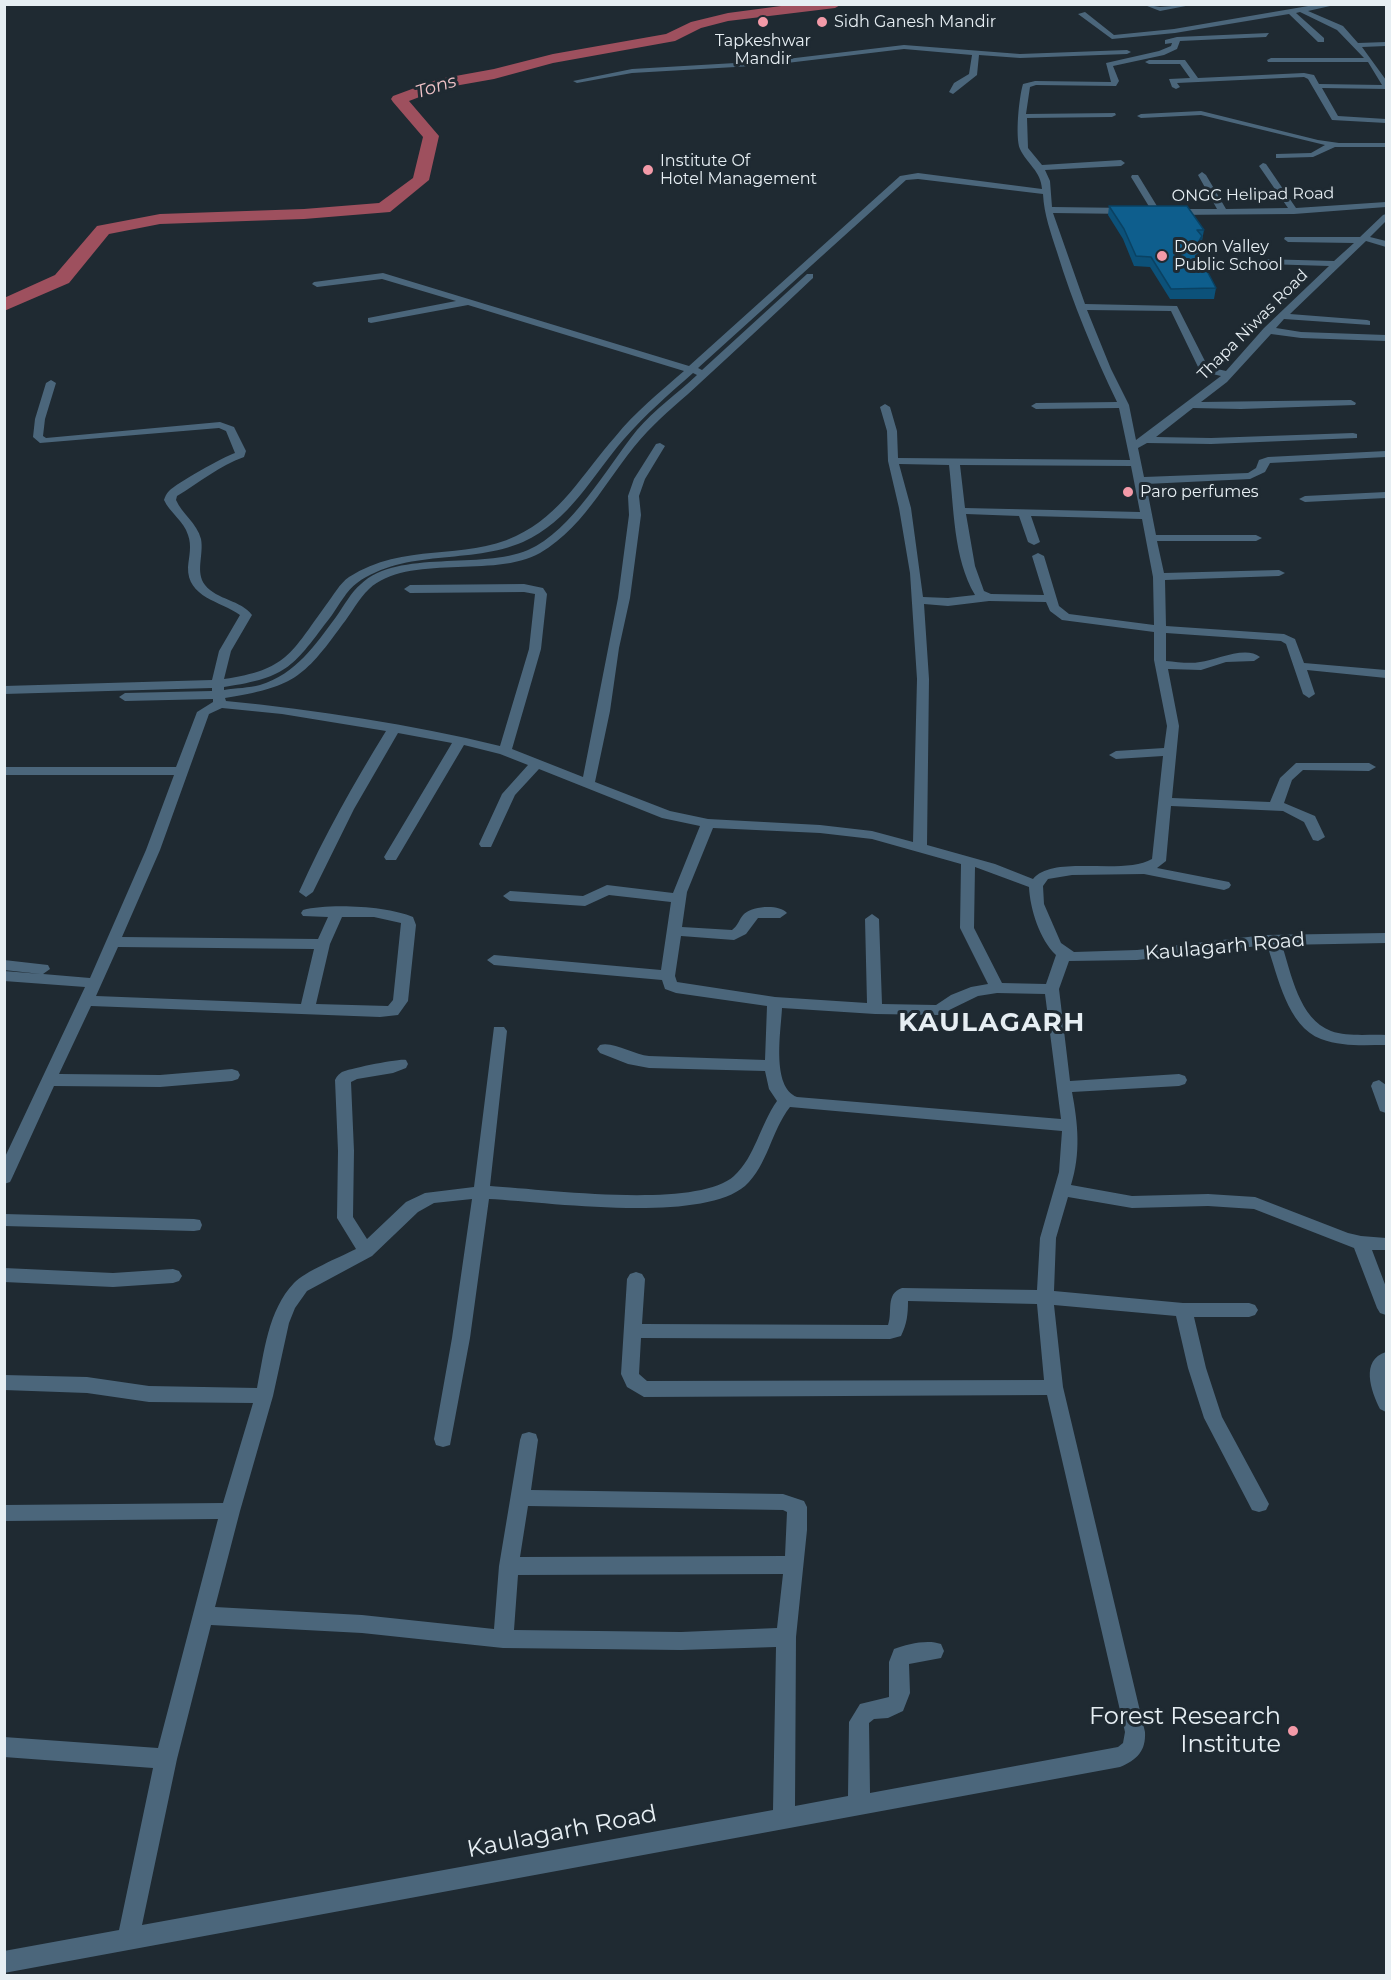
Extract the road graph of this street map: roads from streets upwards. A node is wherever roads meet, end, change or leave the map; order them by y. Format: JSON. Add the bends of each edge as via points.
{"nodes":[{"id":1,"x":1145,"y":4,"type":"edge"},
{"id":2,"x":1193,"y":4,"type":"edge"},
{"id":3,"x":1258,"y":4,"type":"edge"},
{"id":4,"x":1336,"y":4,"type":"edge"},
{"id":5,"x":1307,"y":8,"type":"edge"},
{"id":6,"x":1291,"y":13,"type":"junction"},
{"id":7,"x":1082,"y":14,"type":"dead end"},
{"id":8,"x":1275,"y":15,"type":"junction"},
{"id":9,"x":1174,"y":35,"type":"junction"},
{"id":10,"x":1266,"y":35,"type":"dead end"},
{"id":11,"x":1321,"y":39,"type":"dead end"},
{"id":12,"x":1386,"y":44,"type":"edge"},
{"id":13,"x":1356,"y":45,"type":"junction"},
{"id":14,"x":976,"y":53,"type":"junction"},
{"id":15,"x":1370,"y":60,"type":"junction"},
{"id":16,"x":1126,"y":61,"type":"junction"},
{"id":17,"x":1279,"y":75,"type":"junction"},
{"id":18,"x":1195,"y":79,"type":"junction"},
{"id":19,"x":577,"y":81,"type":"dead end"},
{"id":20,"x":1317,"y":86,"type":"junction"},
{"id":21,"x":1386,"y":86,"type":"edge"},
{"id":22,"x":1176,"y":87,"type":"dead end"},
{"id":23,"x":953,"y":92,"type":"dead end"},
{"id":24,"x":1112,"y":115,"type":"dead end"},
{"id":25,"x":1022,"y":116,"type":"junction"},
{"id":26,"x":1141,"y":116,"type":"dead end"},
{"id":27,"x":1386,"y":121,"type":"edge"},
{"id":28,"x":1334,"y":144,"type":"junction"},
{"id":29,"x":1386,"y":144,"type":"edge"},
{"id":30,"x":1279,"y":156,"type":"dead end"},
{"id":31,"x":1121,"y":163,"type":"dead end"},
{"id":32,"x":1263,"y":166,"type":"dead end"},
{"id":33,"x":1040,"y":168,"type":"junction"},
{"id":34,"x":918,"y":176,"type":"junction"},
{"id":35,"x":1202,"y":176,"type":"dead end"},
{"id":36,"x":1135,"y":177,"type":"dead end"},
{"id":37,"x":1045,"y":192,"type":"junction"},
{"id":38,"x":1386,"y":205,"type":"edge"},
{"id":39,"x":1048,"y":210,"type":"junction"},
{"id":40,"x":1134,"y":211,"type":"edge"},
{"id":41,"x":1145,"y":211,"type":"edge"},
{"id":42,"x":1294,"y":211,"type":"junction"},
{"id":43,"x":1156,"y":212,"type":"junction"},
{"id":44,"x":1223,"y":212,"type":"junction"},
{"id":45,"x":1384,"y":221,"type":"edge"},
{"id":46,"x":859,"y":224,"type":"junction"},
{"id":47,"x":1287,"y":239,"type":"dead end"},
{"id":48,"x":1363,"y":239,"type":"junction"},
{"id":49,"x":1386,"y":244,"type":"edge"},
{"id":50,"x":1265,"y":261,"type":"dead end"},
{"id":51,"x":1337,"y":264,"type":"junction"},
{"id":52,"x":317,"y":284,"type":"dead end"},
{"id":53,"x":470,"y":302,"type":"junction"},
{"id":54,"x":1082,"y":307,"type":"junction"},
{"id":55,"x":1282,"y":316,"type":"junction"},
{"id":56,"x":748,"y":318,"type":"junction"},
{"id":57,"x":371,"y":320,"type":"dead end"},
{"id":58,"x":761,"y":321,"type":"junction"},
{"id":59,"x":1367,"y":322,"type":"dead end"},
{"id":60,"x":1267,"y":330,"type":"junction"},
{"id":61,"x":1386,"y":338,"type":"edge"},
{"id":62,"x":692,"y":370,"type":"junction"},
{"id":63,"x":704,"y":374,"type":"junction"},
{"id":64,"x":1228,"y":374,"type":"junction"},
{"id":65,"x":51,"y":383,"type":"dead end"},
{"id":66,"x":1351,"y":403,"type":"dead end"},
{"id":67,"x":1124,"y":405,"type":"junction"},
{"id":68,"x":1190,"y":405,"type":"junction"},
{"id":69,"x":1036,"y":406,"type":"dead end"},
{"id":70,"x":885,"y":407,"type":"dead end"},
{"id":71,"x":1353,"y":436,"type":"dead end"},
{"id":72,"x":1145,"y":440,"type":"junction"},
{"id":73,"x":660,"y":446,"type":"dead end"},
{"id":74,"x":1133,"y":446,"type":"junction"},
{"id":75,"x":1386,"y":454,"type":"edge"},
{"id":76,"x":893,"y":461,"type":"junction"},
{"id":77,"x":954,"y":463,"type":"junction"},
{"id":78,"x":1134,"y":463,"type":"junction"},
{"id":79,"x":1138,"y":482,"type":"junction"},
{"id":80,"x":1386,"y":495,"type":"edge"},
{"id":81,"x":1305,"y":499,"type":"dead end"},
{"id":82,"x":961,"y":511,"type":"junction"},
{"id":83,"x":1024,"y":513,"type":"junction"},
{"id":84,"x":1146,"y":516,"type":"junction"},
{"id":85,"x":1151,"y":538,"type":"junction"},
{"id":86,"x":1256,"y":538,"type":"dead end"},
{"id":87,"x":1034,"y":542,"type":"dead end"},
{"id":88,"x":1038,"y":556,"type":"dead end"},
{"id":89,"x":1279,"y":573,"type":"dead end"},
{"id":90,"x":1160,"y":577,"type":"junction"},
{"id":91,"x":410,"y":589,"type":"dead end"},
{"id":92,"x":989,"y":597,"type":"junction"},
{"id":93,"x":1052,"y":599,"type":"junction"},
{"id":94,"x":918,"y":600,"type":"junction"},
{"id":95,"x":1159,"y":629,"type":"junction"},
{"id":96,"x":1254,"y":657,"type":"dead end"},
{"id":97,"x":1161,"y":665,"type":"junction"},
{"id":98,"x":1300,"y":666,"type":"junction"},
{"id":99,"x":1386,"y":674,"type":"edge"},
{"id":100,"x":4,"y":690,"type":"edge"},
{"id":101,"x":218,"y":694,"type":"junction"},
{"id":102,"x":1309,"y":694,"type":"dead end"},
{"id":103,"x":4,"y":699,"type":"edge"},
{"id":104,"x":394,"y":729,"type":"junction"},
{"id":105,"x":460,"y":740,"type":"junction"},
{"id":106,"x":505,"y":751,"type":"junction"},
{"id":107,"x":1172,"y":752,"type":"junction"},
{"id":108,"x":1116,"y":755,"type":"dead end"},
{"id":109,"x":537,"y":763,"type":"junction"},
{"id":110,"x":1369,"y":767,"type":"dead end"},
{"id":111,"x":4,"y":771,"type":"edge"},
{"id":112,"x":181,"y":771,"type":"junction"},
{"id":113,"x":588,"y":784,"type":"junction"},
{"id":114,"x":1165,"y":802,"type":"junction"},
{"id":115,"x":1276,"y":807,"type":"junction"},
{"id":116,"x":708,"y":823,"type":"junction"},
{"id":117,"x":1318,"y":837,"type":"dead end"},
{"id":118,"x":486,"y":844,"type":"dead end"},
{"id":119,"x":920,"y":846,"type":"junction"},
{"id":120,"x":391,"y":857,"type":"dead end"},
{"id":121,"x":968,"y":861,"type":"junction"},
{"id":122,"x":1144,"y":870,"type":"junction"},
{"id":123,"x":1036,"y":885,"type":"junction"},
{"id":124,"x":1224,"y":885,"type":"dead end"},
{"id":125,"x":306,"y":892,"type":"dead end"},
{"id":126,"x":510,"y":896,"type":"dead end"},
{"id":127,"x":679,"y":898,"type":"junction"},
{"id":128,"x":337,"y":912,"type":"junction"},
{"id":129,"x":780,"y":913,"type":"dead end"},
{"id":130,"x":308,"y":914,"type":"dead end"},
{"id":131,"x":872,"y":919,"type":"dead end"},
{"id":132,"x":674,"y":931,"type":"junction"},
{"id":133,"x":1386,"y":938,"type":"edge"},
{"id":134,"x":1273,"y":940,"type":"junction"},
{"id":135,"x":111,"y":942,"type":"junction"},
{"id":136,"x":323,"y":944,"type":"junction"},
{"id":137,"x":1064,"y":954,"type":"junction"},
{"id":138,"x":494,"y":960,"type":"dead end"},
{"id":139,"x":4,"y":965,"type":"edge"},
{"id":140,"x":64,"y":971,"type":"dead end"},
{"id":141,"x":4,"y":976,"type":"edge"},
{"id":142,"x":668,"y":976,"type":"junction"},
{"id":143,"x":95,"y":983,"type":"junction"},
{"id":144,"x":997,"y":988,"type":"junction"},
{"id":145,"x":1052,"y":989,"type":"junction"},
{"id":146,"x":87,"y":1001,"type":"junction"},
{"id":147,"x":775,"y":1002,"type":"junction"},
{"id":148,"x":307,"y":1009,"type":"junction"},
{"id":149,"x":875,"y":1009,"type":"junction"},
{"id":150,"x":499,"y":1031,"type":"dead end"},
{"id":151,"x":1386,"y":1040,"type":"edge"},
{"id":152,"x":605,"y":1049,"type":"dead end"},
{"id":153,"x":400,"y":1064,"type":"dead end"},
{"id":154,"x":773,"y":1066,"type":"junction"},
{"id":155,"x":232,"y":1075,"type":"dead end"},
{"id":156,"x":49,"y":1080,"type":"junction"},
{"id":157,"x":1179,"y":1080,"type":"dead end"},
{"id":158,"x":1379,"y":1086,"type":"dead end"},
{"id":159,"x":1063,"y":1087,"type":"junction"},
{"id":160,"x":787,"y":1100,"type":"junction"},
{"id":161,"x":1386,"y":1107,"type":"edge"},
{"id":162,"x":1070,"y":1126,"type":"junction"},
{"id":163,"x":4,"y":1178,"type":"edge"},
{"id":164,"x":1061,"y":1190,"type":"junction"},
{"id":165,"x":482,"y":1192,"type":"junction"},
{"id":166,"x":4,"y":1220,"type":"edge"},
{"id":167,"x":194,"y":1225,"type":"dead end"},
{"id":168,"x":1361,"y":1243,"type":"junction"},
{"id":169,"x":1386,"y":1245,"type":"edge"},
{"id":170,"x":366,"y":1251,"type":"junction"},
{"id":171,"x":4,"y":1275,"type":"edge"},
{"id":172,"x":173,"y":1276,"type":"dead end"},
{"id":173,"x":636,"y":1279,"type":"dead end"},
{"id":174,"x":1045,"y":1297,"type":"junction"},
{"id":175,"x":1386,"y":1308,"type":"edge"},
{"id":176,"x":1183,"y":1310,"type":"junction"},
{"id":177,"x":1249,"y":1310,"type":"dead end"},
{"id":178,"x":633,"y":1330,"type":"junction"},
{"id":179,"x":1386,"y":1359,"type":"edge"},
{"id":180,"x":4,"y":1382,"type":"edge"},
{"id":181,"x":1054,"y":1387,"type":"junction"},
{"id":182,"x":264,"y":1396,"type":"junction"},
{"id":183,"x":1386,"y":1404,"type":"edge"},
{"id":184,"x":443,"y":1439,"type":"dead end"},
{"id":185,"x":529,"y":1440,"type":"dead end"},
{"id":186,"x":521,"y":1498,"type":"junction"},
{"id":187,"x":1259,"y":1504,"type":"dead end"},
{"id":188,"x":230,"y":1511,"type":"junction"},
{"id":189,"x":4,"y":1513,"type":"edge"},
{"id":190,"x":793,"y":1565,"type":"junction"},
{"id":191,"x":509,"y":1566,"type":"junction"},
{"id":192,"x":204,"y":1616,"type":"junction"},
{"id":193,"x":786,"y":1636,"type":"junction"},
{"id":194,"x":503,"y":1639,"type":"junction"},
{"id":195,"x":934,"y":1651,"type":"dead end"},
{"id":196,"x":4,"y":1747,"type":"edge"},
{"id":197,"x":166,"y":1759,"type":"junction"},
{"id":198,"x":859,"y":1805,"type":"junction"},
{"id":199,"x":784,"y":1818,"type":"junction"},
{"id":200,"x":128,"y":1940,"type":"junction"},
{"id":201,"x":4,"y":1962,"type":"edge"}],
"edges":[{"from":1,"to":2,"type":"street","via":[[1160,9]]},
{"from":3,"to":8,"type":"street"},
{"from":4,"to":5,"type":"street"},
{"from":5,"to":6,"type":"street"},
{"from":5,"to":13,"type":"street","via":[[1333,23]]},
{"from":6,"to":8,"type":"street"},
{"from":6,"to":11,"type":"street"},
{"from":7,"to":9,"type":"street","via":[[1112,38]]},
{"from":8,"to":9,"type":"street"},
{"from":9,"to":10,"type":"street"},
{"from":9,"to":14,"type":"street","via":[[1144,50],[1115,54]]},
{"from":9,"to":16,"type":"street","via":[[1177,44],[1169,50]]},
{"from":12,"to":13,"type":"street"},
{"from":13,"to":15,"type":"street"},
{"from":14,"to":19,"type":"street","via":[[904,47],[770,63],[632,71]]},
{"from":14,"to":23,"type":"street","via":[[973,75]]},
{"from":15,"to":17,"type":"street","via":[[1269,57]]},
{"from":15,"to":21,"type":"street"},
{"from":16,"to":18,"type":"street","via":[[1178,61]]},
{"from":16,"to":25,"type":"street","via":[[1109,65],[1113,84],[1026,86]]},
{"from":17,"to":18,"type":"street"},
{"from":17,"to":20,"type":"street","via":[[1308,76]]},
{"from":18,"to":22,"type":"street","via":[[1172,81]]},
{"from":20,"to":21,"type":"street"},
{"from":20,"to":27,"type":"street","via":[[1339,120]]},
{"from":24,"to":25,"type":"street"},
{"from":25,"to":33,"type":"street","via":[[1024,148]]},
{"from":26,"to":28,"type":"street","via":[[1207,114]]},
{"from":28,"to":29,"type":"street"},
{"from":28,"to":30,"type":"street","via":[[1313,155]]},
{"from":31,"to":33,"type":"street"},
{"from":32,"to":42,"type":"street"},
{"from":33,"to":37,"type":"street","via":[[1046,181]]},
{"from":34,"to":37,"type":"street"},
{"from":34,"to":46,"type":"street"},
{"from":34,"to":46,"type":"street","via":[[903,178]]},
{"from":35,"to":44,"type":"street"},
{"from":36,"to":43,"type":"street"},
{"from":37,"to":39,"type":"street"},
{"from":38,"to":42,"type":"street","name":"ONGC Helipad Road"},
{"from":39,"to":40,"type":"street"},
{"from":39,"to":54,"type":"street"},
{"from":41,"to":43,"type":"street","name":"ONGC Helipad Road"},
{"from":42,"to":44,"type":"street","name":"ONGC Helipad Road"},
{"from":43,"to":44,"type":"street","name":"ONGC Helipad Road"},
{"from":45,"to":48,"type":"street","name":"Thapa Niwas Road"},
{"from":46,"to":56,"type":"street"},
{"from":46,"to":58,"type":"street"},
{"from":47,"to":48,"type":"street"},
{"from":48,"to":49,"type":"street"},
{"from":48,"to":51,"type":"street","name":"Thapa Niwas Road"},
{"from":50,"to":51,"type":"street"},
{"from":51,"to":55,"type":"street","name":"Thapa Niwas Road"},
{"from":52,"to":53,"type":"street","via":[[383,276]]},
{"from":53,"to":57,"type":"street"},
{"from":53,"to":62,"type":"street"},
{"from":54,"to":64,"type":"street","via":[[1174,308],[1204,369]]},
{"from":54,"to":67,"type":"street"},
{"from":55,"to":59,"type":"street"},
{"from":55,"to":60,"type":"street","name":"Thapa Niwas Road"},
{"from":56,"to":58,"type":"street"},
{"from":56,"to":62,"type":"street"},
{"from":58,"to":63,"type":"street"},
{"from":60,"to":61,"type":"street"},
{"from":60,"to":64,"type":"street","name":"Thapa Niwas Road"},
{"from":62,"to":63,"type":"street"},
{"from":62,"to":101,"type":"street","via":[[629,427],[564,510],[537,530],[501,545],[393,562],[359,574],[296,654],[279,669]]},
{"from":63,"to":101,"type":"street","via":[[644,430],[579,513],[541,547],[511,559],[386,574],[365,586],[312,658],[292,675],[263,688]]},
{"from":64,"to":68,"type":"street","name":"Thapa Niwas Road"},
{"from":65,"to":101,"type":"street","via":[[39,427],[38,437],[44,441],[213,425],[230,429],[240,455],[222,461],[172,494],[170,500],[196,538],[194,573],[198,586],[246,615],[225,653]]},
{"from":66,"to":68,"type":"street"},
{"from":67,"to":69,"type":"street"},
{"from":67,"to":74,"type":"street"},
{"from":68,"to":72,"type":"street","name":"Thapa Niwas Road"},
{"from":70,"to":76,"type":"street","via":[[892,431]]},
{"from":71,"to":72,"type":"street"},
{"from":72,"to":74,"type":"street","name":"Thapa Niwas Road"},
{"from":73,"to":113,"type":"street","via":[[634,488],[631,502],[634,515],[624,598]]},
{"from":74,"to":78,"type":"street"},
{"from":75,"to":79,"type":"street","via":[[1268,460],[1250,476]]},
{"from":76,"to":77,"type":"street"},
{"from":76,"to":94,"type":"street","via":[[912,544]]},
{"from":77,"to":78,"type":"street"},
{"from":77,"to":82,"type":"street"},
{"from":78,"to":79,"type":"street"},
{"from":79,"to":84,"type":"street"},
{"from":80,"to":81,"type":"street"},
{"from":82,"to":83,"type":"street"},
{"from":82,"to":92,"type":"street","via":[[972,577],[979,592]]},
{"from":83,"to":84,"type":"street"},
{"from":83,"to":87,"type":"street"},
{"from":84,"to":85,"type":"street"},
{"from":85,"to":86,"type":"street"},
{"from":85,"to":90,"type":"street"},
{"from":88,"to":93,"type":"street"},
{"from":89,"to":90,"type":"street"},
{"from":90,"to":95,"type":"street"},
{"from":91,"to":106,"type":"street","via":[[524,588],[541,594],[535,649]]},
{"from":92,"to":93,"type":"street"},
{"from":92,"to":94,"type":"street","via":[[948,602]]},
{"from":93,"to":95,"type":"street","via":[[1059,612],[1072,619]]},
{"from":94,"to":119,"type":"street","via":[[923,679]]},
{"from":95,"to":97,"type":"street"},
{"from":95,"to":98,"type":"street","via":[[1284,638],[1291,642]]},
{"from":96,"to":97,"type":"street","via":[[1225,658],[1201,666]]},
{"from":97,"to":107,"type":"street","via":[[1172,717]]},
{"from":98,"to":99,"type":"street"},
{"from":98,"to":102,"type":"street"},
{"from":100,"to":101,"type":"street"},
{"from":101,"to":103,"type":"street"},
{"from":101,"to":104,"type":"street","via":[[282,710]]},
{"from":101,"to":112,"type":"street","via":[[204,712]]},
{"from":104,"to":105,"type":"street"},
{"from":104,"to":125,"type":"street","via":[[342,815]]},
{"from":105,"to":106,"type":"street"},
{"from":105,"to":120,"type":"street"},
{"from":106,"to":109,"type":"street"},
{"from":107,"to":108,"type":"street"},
{"from":107,"to":114,"type":"street"},
{"from":109,"to":113,"type":"street"},
{"from":109,"to":118,"type":"street","via":[[509,794]]},
{"from":110,"to":115,"type":"street","via":[[1300,766],[1283,780]]},
{"from":111,"to":112,"type":"street"},
{"from":112,"to":135,"type":"street","via":[[153,850]]},
{"from":113,"to":116,"type":"street","via":[[667,815]]},
{"from":114,"to":115,"type":"street"},
{"from":114,"to":122,"type":"street","via":[[1159,861]]},
{"from":115,"to":117,"type":"street","via":[[1306,815]]},
{"from":116,"to":119,"type":"street","via":[[849,832]]},
{"from":116,"to":127,"type":"street"},
{"from":119,"to":121,"type":"street"},
{"from":121,"to":123,"type":"street"},
{"from":121,"to":144,"type":"street","via":[[967,928]]},
{"from":122,"to":123,"type":"street","via":[[1060,872],[1044,875]]},
{"from":122,"to":124,"type":"street"},
{"from":123,"to":137,"type":"street","via":[[1037,904],[1046,928]]},
{"from":126,"to":127,"type":"street","via":[[585,901],[607,890]]},
{"from":127,"to":132,"type":"street"},
{"from":128,"to":130,"type":"street"},
{"from":128,"to":136,"type":"street"},
{"from":128,"to":148,"type":"street","via":[[408,920],[399,1006],[387,1012]]},
{"from":129,"to":132,"type":"street","via":[[749,917],[740,933],[734,935]]},
{"from":131,"to":149,"type":"street"},
{"from":132,"to":142,"type":"street"},
{"from":133,"to":134,"type":"street","name":"Kaulagarh Road"},
{"from":134,"to":137,"type":"street","name":"Kaulagarh Road","via":[[1137,955],[1090,958]]},
{"from":134,"to":151,"type":"street","via":[[1295,1003],[1318,1030],[1329,1036]]},
{"from":135,"to":136,"type":"street"},
{"from":135,"to":143,"type":"street"},
{"from":136,"to":148,"type":"street"},
{"from":137,"to":145,"type":"street"},
{"from":138,"to":142,"type":"street"},
{"from":139,"to":140,"type":"street"},
{"from":141,"to":143,"type":"street"},
{"from":142,"to":147,"type":"street","via":[[670,985],[682,990]]},
{"from":143,"to":146,"type":"street"},
{"from":144,"to":145,"type":"street"},
{"from":144,"to":149,"type":"street","via":[[976,991],[939,1010]]},
{"from":145,"to":159,"type":"street"},
{"from":146,"to":148,"type":"street"},
{"from":146,"to":156,"type":"street"},
{"from":147,"to":149,"type":"street"},
{"from":147,"to":154,"type":"street"},
{"from":150,"to":165,"type":"street"},
{"from":152,"to":154,"type":"street","via":[[649,1062]]},
{"from":153,"to":170,"type":"street","via":[[386,1071],[353,1073],[343,1080],[345,1218]]},
{"from":154,"to":160,"type":"street","via":[[777,1087]]},
{"from":155,"to":156,"type":"street","via":[[160,1082]]},
{"from":156,"to":163,"type":"street"},
{"from":157,"to":159,"type":"street"},
{"from":158,"to":161,"type":"street"},
{"from":159,"to":162,"type":"street"},
{"from":160,"to":162,"type":"street"},
{"from":160,"to":165,"type":"street","via":[[768,1125],[748,1174],[712,1196],[644,1202]]},
{"from":162,"to":164,"type":"street","via":[[1070,1149]]},
{"from":164,"to":168,"type":"street","via":[[1132,1202],[1255,1203]]},
{"from":164,"to":174,"type":"street","via":[[1048,1238]]},
{"from":165,"to":170,"type":"street","via":[[420,1201]]},
{"from":165,"to":184,"type":"street","via":[[460,1353]]},
{"from":166,"to":167,"type":"street"},
{"from":168,"to":169,"type":"street"},
{"from":168,"to":175,"type":"street"},
{"from":170,"to":182,"type":"street","via":[[301,1286],[287,1305]]},
{"from":171,"to":172,"type":"street","via":[[112,1280]]},
{"from":173,"to":178,"type":"street"},
{"from":174,"to":176,"type":"street"},
{"from":174,"to":178,"type":"street","via":[[902,1295],[898,1326],[890,1332]]},
{"from":174,"to":181,"type":"street"},
{"from":176,"to":177,"type":"street"},
{"from":176,"to":187,"type":"street","via":[[1213,1418]]},
{"from":178,"to":181,"type":"street","via":[[630,1374],[637,1385],[652,1390]]},
{"from":179,"to":183,"type":"street","via":[[1377,1371]]},
{"from":180,"to":182,"type":"street","via":[[87,1385],[149,1394]]},
{"from":181,"to":198,"type":"street","name":"Kaulagarh Road","via":[[1136,1743],[1120,1757]]},
{"from":182,"to":188,"type":"street"},
{"from":185,"to":186,"type":"street"},
{"from":186,"to":190,"type":"street","via":[[789,1503],[798,1512]]},
{"from":186,"to":191,"type":"street"},
{"from":188,"to":189,"type":"street"},
{"from":188,"to":192,"type":"street"},
{"from":190,"to":191,"type":"street"},
{"from":190,"to":193,"type":"street"},
{"from":191,"to":194,"type":"street"},
{"from":192,"to":194,"type":"street","via":[[362,1624]]},
{"from":192,"to":197,"type":"street"},
{"from":193,"to":194,"type":"street","via":[[681,1641]]},
{"from":193,"to":199,"type":"street"},
{"from":195,"to":198,"type":"street","via":[[901,1656],[896,1705],[872,1708],[861,1716]]},
{"from":196,"to":197,"type":"street"},
{"from":197,"to":200,"type":"street"},
{"from":198,"to":199,"type":"street","name":"Kaulagarh Road"},
{"from":199,"to":200,"type":"street","name":"Kaulagarh Road"},
{"from":200,"to":201,"type":"street","name":"Kaulagarh Road"}]}
